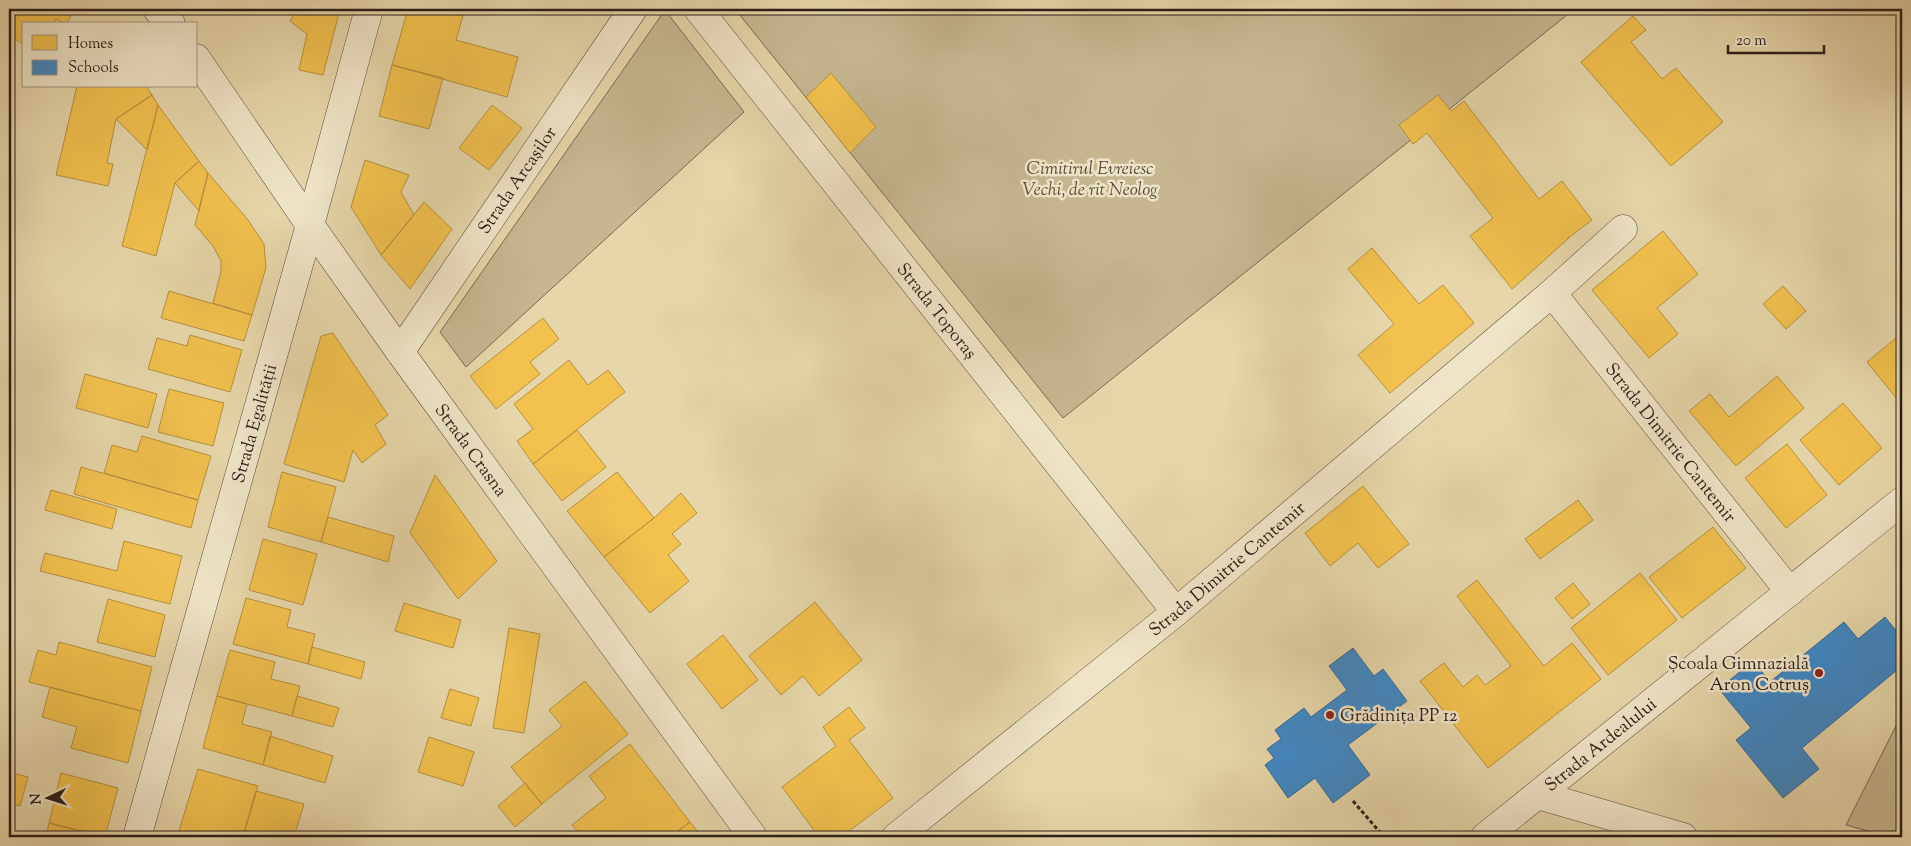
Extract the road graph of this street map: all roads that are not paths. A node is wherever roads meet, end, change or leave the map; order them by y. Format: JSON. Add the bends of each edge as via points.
{"nodes":[{"id":1,"x":157,"y":9,"type":"edge"},
{"id":2,"x":369,"y":9,"type":"edge"},
{"id":3,"x":633,"y":9,"type":"edge"},
{"id":4,"x":698,"y":9,"type":"edge"},
{"id":5,"x":169,"y":22,"type":"edge"},
{"id":6,"x":198,"y":61,"type":"edge"},
{"id":7,"x":310,"y":225,"type":"junction"},
{"id":8,"x":1623,"y":229,"type":"dead end"},
{"id":9,"x":1552,"y":293,"type":"junction"},
{"id":10,"x":400,"y":352,"type":"junction"},
{"id":11,"x":1902,"y":501,"type":"edge"},
{"id":12,"x":1790,"y":592,"type":"junction"},
{"id":13,"x":1176,"y":612,"type":"junction"},
{"id":14,"x":1538,"y":795,"type":"junction"},
{"id":15,"x":137,"y":837,"type":"edge"},
{"id":16,"x":753,"y":837,"type":"edge"},
{"id":17,"x":896,"y":837,"type":"edge"},
{"id":18,"x":1485,"y":837,"type":"edge"},
{"id":19,"x":1683,"y":837,"type":"edge"}],
"edges":[{"from":1,"to":5,"type":"street"},
{"from":2,"to":7,"type":"street","name":"Strada Egalității"},
{"from":3,"to":10,"type":"street","name":"Strada Arcașilor"},
{"from":4,"to":13,"type":"street","name":"Strada Toporaș"},
{"from":6,"to":7,"type":"street","name":"Strada Crasna"},
{"from":7,"to":10,"type":"street","name":"Strada Crasna"},
{"from":7,"to":15,"type":"street","name":"Strada Egalității"},
{"from":8,"to":9,"type":"street","name":"Strada Dimitrie Cantemir"},
{"from":9,"to":12,"type":"street","name":"Strada Dimitrie Cantemir"},
{"from":9,"to":13,"type":"street","name":"Strada Dimitrie Cantemir"},
{"from":10,"to":16,"type":"street","name":"Strada Crasna"},
{"from":11,"to":12,"type":"street","name":"Strada Ardealului"},
{"from":12,"to":14,"type":"street","name":"Strada Ardealului"},
{"from":13,"to":17,"type":"street","name":"Strada Dimitrie Cantemir"},
{"from":14,"to":18,"type":"street","name":"Strada Ardealului"},
{"from":14,"to":19,"type":"street"}]}
